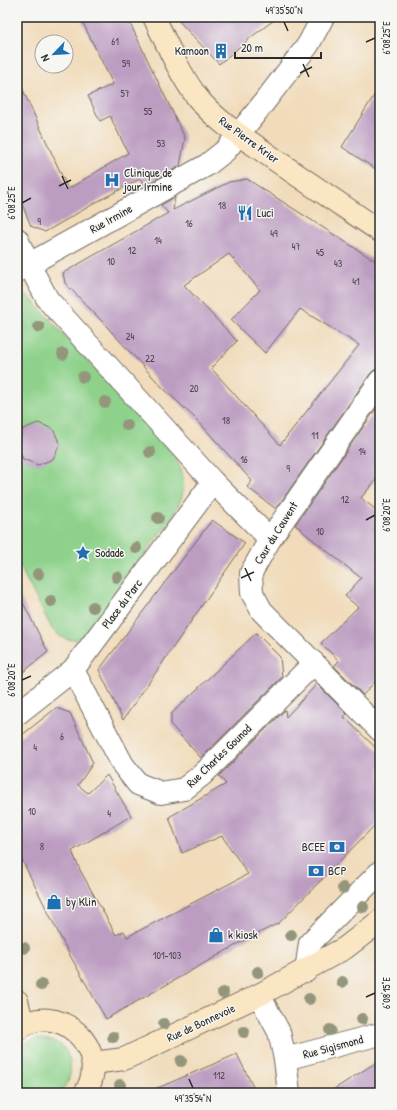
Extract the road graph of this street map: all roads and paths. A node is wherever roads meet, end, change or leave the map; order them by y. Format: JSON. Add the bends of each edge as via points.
{"nodes":[{"id":1,"x":154,"y":17,"type":"edge"},
{"id":2,"x":323,"y":17,"type":"edge"},
{"id":3,"x":239,"y":134,"type":"junction"},
{"id":4,"x":380,"y":231,"type":"edge"},
{"id":5,"x":17,"y":239,"type":"edge"},
{"id":6,"x":23,"y":268,"type":"edge"},
{"id":7,"x":380,"y":381,"type":"edge"},
{"id":8,"x":213,"y":482,"type":"junction"},
{"id":9,"x":270,"y":539,"type":"junction"},
{"id":10,"x":314,"y":663,"type":"junction"},
{"id":11,"x":73,"y":670,"type":"junction"},
{"id":12,"x":17,"y":714,"type":"edge"},
{"id":13,"x":380,"y":730,"type":"edge"},
{"id":14,"x":380,"y":872,"type":"edge"},
{"id":15,"x":380,"y":921,"type":"edge"},
{"id":16,"x":306,"y":970,"type":"junction"},
{"id":17,"x":259,"y":995,"type":"junction"},
{"id":18,"x":17,"y":1001,"type":"edge"},
{"id":19,"x":20,"y":1027,"type":"edge"},
{"id":20,"x":380,"y":1034,"type":"edge"},
{"id":21,"x":285,"y":1059,"type":"junction"},
{"id":22,"x":93,"y":1063,"type":"junction"},
{"id":23,"x":84,"y":1093,"type":"edge"},
{"id":24,"x":289,"y":1093,"type":"edge"}],
"edges":[{"from":1,"to":3,"type":"main road","name":"Rue Pierre Krier","via":[[177,65],[197,98],[216,117]]},
{"from":2,"to":3,"type":"street","name":"Rue Irmine","via":[[308,45]]},
{"from":3,"to":4,"type":"main road","name":"Rue Pierre Krier"},
{"from":3,"to":6,"type":"street","name":"Rue Irmine","via":[[226,150],[207,165]]},
{"from":5,"to":6,"type":"street"},
{"from":6,"to":8,"type":"street","via":[[48,300]]},
{"from":7,"to":9,"type":"street","name":"Cour du Couvent"},
{"from":8,"to":9,"type":"street"},
{"from":8,"to":11,"type":"street","name":"Place du Parc"},
{"from":9,"to":10,"type":"street","name":"Cour du Couvent","via":[[252,573],[252,593],[262,611]]},
{"from":10,"to":11,"type":"street","name":"Rue Charles Gounod","via":[[203,774],[184,789],[161,793],[138,784],[123,765]]},
{"from":10,"to":13,"type":"street","name":"Cour du Couvent"},
{"from":11,"to":12,"type":"street","name":"Place du Parc"},
{"from":14,"to":16,"type":"street","via":[[310,943]]},
{"from":15,"to":16,"type":"main road","name":"Rue de Bonnevoie","via":[[345,948]]},
{"from":16,"to":17,"type":"main road","name":"Rue de Bonnevoie"},
{"from":17,"to":21,"type":"street","via":[[279,1032]]},
{"from":17,"to":22,"type":"main road","name":"Rue de Bonnevoie","via":[[124,1059]]},
{"from":18,"to":19,"type":"main road"},
{"from":19,"to":22,"type":"main road","via":[[41,1020],[60,1022],[76,1031],[88,1046]]},
{"from":20,"to":21,"type":"street","name":"Rue Sigismond"},
{"from":21,"to":24,"type":"street"},
{"from":22,"to":23,"type":"main road","via":[[90,1085]]}]}
